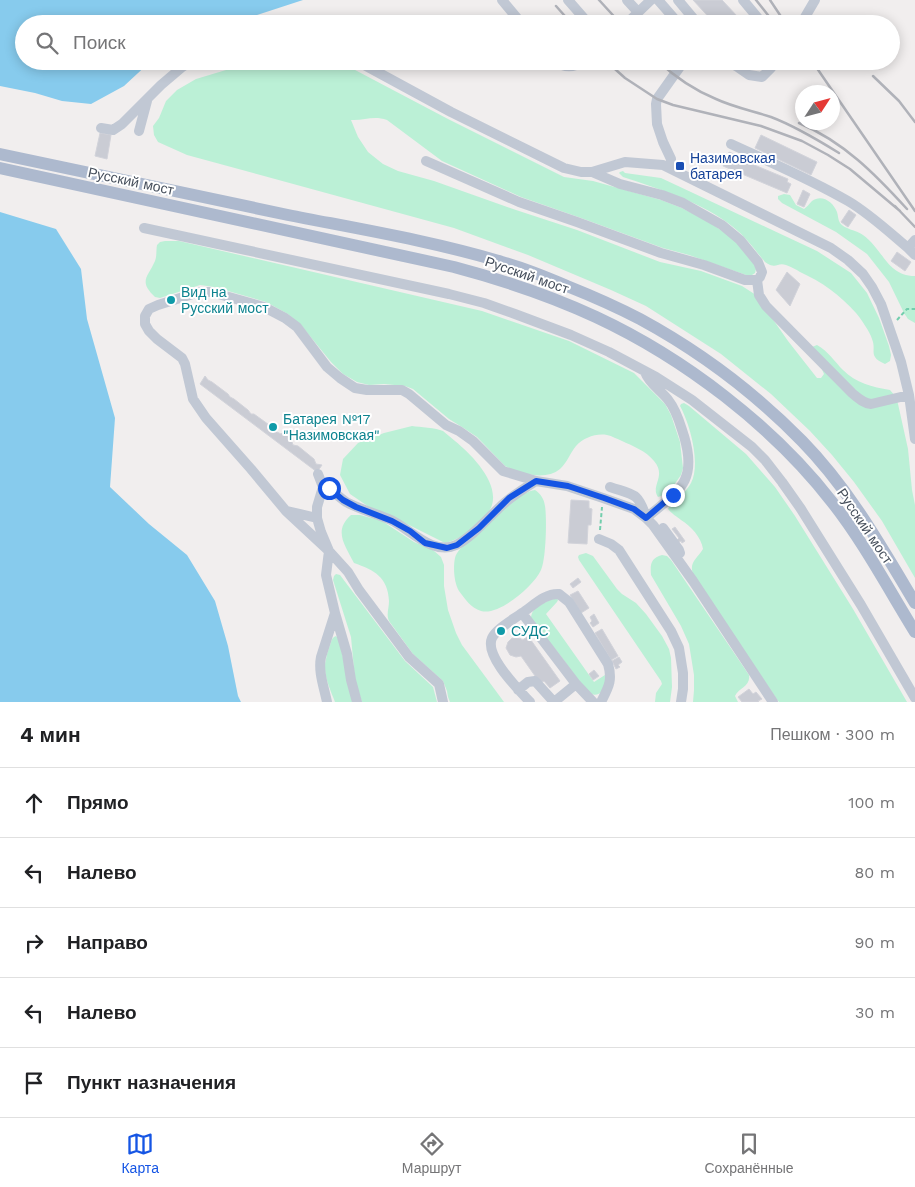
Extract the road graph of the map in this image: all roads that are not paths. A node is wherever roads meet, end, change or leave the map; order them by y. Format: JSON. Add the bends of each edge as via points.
{"nodes":[{"id":1,"x":502,"y":0,"type":"edge"},
{"id":2,"x":568,"y":0,"type":"edge"},
{"id":3,"x":627,"y":0,"type":"edge"},
{"id":4,"x":658,"y":0,"type":"edge"},
{"id":5,"x":678,"y":0,"type":"edge"},
{"id":6,"x":743,"y":0,"type":"edge"},
{"id":7,"x":815,"y":0,"type":"edge"},
{"id":8,"x":647,"y":1,"type":"edge"},
{"id":9,"x":638,"y":12,"type":"junction"},
{"id":10,"x":514,"y":15,"type":"edge"},
{"id":11,"x":581,"y":15,"type":"edge"},
{"id":12,"x":635,"y":15,"type":"edge"},
{"id":13,"x":671,"y":15,"type":"edge"},
{"id":14,"x":690,"y":15,"type":"edge"},
{"id":15,"x":756,"y":15,"type":"edge"},
{"id":16,"x":806,"y":15,"type":"edge"},
{"id":17,"x":179,"y":70,"type":"edge"},
{"id":18,"x":374,"y":70,"type":"edge"},
{"id":19,"x":678,"y":70,"type":"edge"},
{"id":20,"x":742,"y":70,"type":"edge"},
{"id":21,"x":769,"y":70,"type":"edge"},
{"id":22,"x":147,"y":100,"type":"junction"},
{"id":23,"x":101,"y":128,"type":"dead end"},
{"id":24,"x":139,"y":131,"type":"dead end"},
{"id":25,"x":731,"y":144,"type":"dead end"},
{"id":26,"x":0,"y":154,"type":"edge"},
{"id":27,"x":426,"y":161,"type":"dead end"},
{"id":28,"x":0,"y":168,"type":"edge"},
{"id":29,"x":671,"y":169,"type":"junction"},
{"id":30,"x":592,"y":172,"type":"junction"},
{"id":31,"x":144,"y":228,"type":"dead end"},
{"id":32,"x":913,"y":247,"type":"edge"},
{"id":33,"x":757,"y":280,"type":"junction"},
{"id":34,"x":644,"y":370,"type":"junction"},
{"id":35,"x":909,"y":395,"type":"junction"},
{"id":36,"x":915,"y":439,"type":"edge"},
{"id":37,"x":318,"y":474,"type":"dead end"},
{"id":38,"x":536,"y":481,"type":"junction"},
{"id":39,"x":323,"y":487,"type":"junction"},
{"id":40,"x":610,"y":487,"type":"dead end"},
{"id":41,"x":286,"y":510,"type":"junction"},
{"id":42,"x":317,"y":518,"type":"junction"},
{"id":43,"x":646,"y":518,"type":"junction"},
{"id":44,"x":663,"y":528,"type":"dead end"},
{"id":45,"x":599,"y":539,"type":"road end"},
{"id":46,"x":329,"y":551,"type":"junction"},
{"id":47,"x":675,"y":557,"type":"junction"},
{"id":48,"x":915,"y":603,"type":"edge"},
{"id":49,"x":335,"y":613,"type":"junction"},
{"id":50,"x":522,"y":614,"type":"junction"},
{"id":51,"x":915,"y":632,"type":"edge"},
{"id":52,"x":576,"y":684,"type":"junction"},
{"id":53,"x":518,"y":690,"type":"junction"},
{"id":54,"x":915,"y":698,"type":"edge"},
{"id":55,"x":327,"y":702,"type":"edge"},
{"id":56,"x":357,"y":702,"type":"edge"},
{"id":57,"x":444,"y":702,"type":"edge"},
{"id":58,"x":530,"y":702,"type":"edge"},
{"id":59,"x":554,"y":702,"type":"edge"},
{"id":60,"x":593,"y":702,"type":"edge"},
{"id":61,"x":601,"y":702,"type":"edge"},
{"id":62,"x":681,"y":702,"type":"edge"},
{"id":63,"x":773,"y":702,"type":"edge"}],
"edges":[{"from":1,"to":10,"type":"street"},
{"from":2,"to":11,"type":"street"},
{"from":3,"to":9,"type":"street"},
{"from":4,"to":13,"type":"street"},
{"from":5,"to":14,"type":"street"},
{"from":6,"to":15,"type":"street"},
{"from":7,"to":16,"type":"street"},
{"from":8,"to":9,"type":"street"},
{"from":9,"to":12,"type":"street"},
{"from":17,"to":22,"type":"street"},
{"from":18,"to":30,"type":"street","via":[[564,168]]},
{"from":19,"to":29,"type":"street","via":[[656,104],[657,124],[671,159]]},
{"from":20,"to":21,"type":"street","via":[[762,77]]},
{"from":22,"to":23,"type":"street","via":[[113,130]]},
{"from":22,"to":24,"type":"street"},
{"from":25,"to":32,"type":"street","via":[[848,201]]},
{"from":26,"to":48,"type":"main road","name":"Русский мост","via":[[457,249],[526,269],[612,305],[714,365],[802,440],[845,490]]},
{"from":27,"to":33,"type":"street","via":[[519,202],[661,253],[745,280]]},
{"from":28,"to":51,"type":"main road","name":"Русский мост","via":[[454,267],[498,279],[597,317],[665,354],[704,381],[751,417],[789,454],[838,510]]},
{"from":29,"to":30,"type":"street","via":[[664,165],[625,162]]},
{"from":29,"to":35,"type":"street","via":[[831,248],[856,267],[869,281],[881,304]]},
{"from":30,"to":33,"type":"street","via":[[683,203],[722,224],[758,262],[762,272]]},
{"from":31,"to":34,"type":"street","via":[[484,303],[571,335]]},
{"from":33,"to":35,"type":"street","via":[[759,295],[766,306],[861,400],[871,404]]},
{"from":34,"to":43,"type":"street","via":[[676,413],[689,469],[678,490]]},
{"from":34,"to":54,"type":"street","via":[[692,400],[765,460],[806,517]]},
{"from":35,"to":36,"type":"street"},
{"from":37,"to":39,"type":"street"},
{"from":38,"to":39,"type":"street","via":[[509,498],[457,545],[447,548],[425,543],[392,521],[356,507]]},
{"from":38,"to":41,"type":"street","via":[[503,471],[473,441],[446,425],[402,390],[355,388],[327,367],[297,327],[264,307],[211,292],[199,292],[149,309],[145,324],[157,339],[182,358],[193,399]]},
{"from":38,"to":43,"type":"street","via":[[568,486],[604,498],[634,509]]},
{"from":39,"to":42,"type":"street","via":[[316,508]]},
{"from":40,"to":43,"type":"street","via":[[636,496]]},
{"from":41,"to":42,"type":"street"},
{"from":41,"to":46,"type":"street"},
{"from":42,"to":46,"type":"street"},
{"from":43,"to":47,"type":"street"},
{"from":44,"to":47,"type":"street","via":[[679,550]]},
{"from":45,"to":62,"type":"street","via":[[619,550],[671,631],[681,658]]},
{"from":46,"to":49,"type":"street","via":[[326,575]]},
{"from":46,"to":57,"type":"street","via":[[410,657],[439,684]]},
{"from":47,"to":63,"type":"street"},
{"from":49,"to":55,"type":"street","via":[[320,657]]},
{"from":49,"to":56,"type":"street"},
{"from":50,"to":52,"type":"street"},
{"from":50,"to":53,"type":"street","via":[[498,630],[492,637],[491,646],[494,657]]},
{"from":50,"to":61,"type":"street","via":[[554,594],[564,596],[608,664],[611,679]]},
{"from":52,"to":59,"type":"street"},
{"from":52,"to":60,"type":"street"},
{"from":53,"to":58,"type":"street"},
{"from":53,"to":59,"type":"street","via":[[535,680]]}]}
